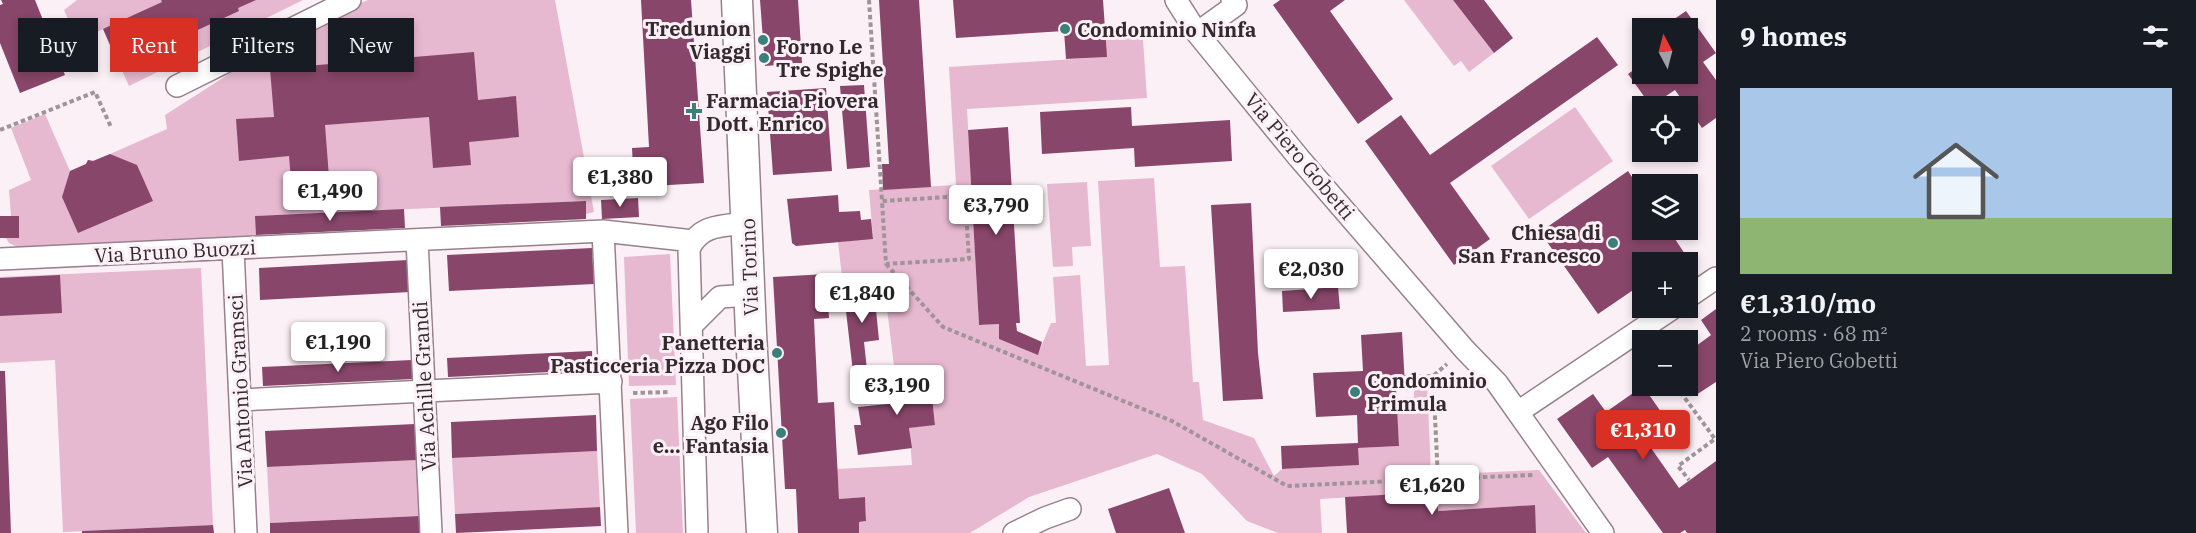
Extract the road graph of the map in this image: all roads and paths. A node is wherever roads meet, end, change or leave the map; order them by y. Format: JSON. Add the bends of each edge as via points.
{"nodes":[{"id":1,"x":350,"y":0,"type":"edge"},
{"id":2,"x":737,"y":0,"type":"edge"},
{"id":3,"x":869,"y":0,"type":"edge"},
{"id":4,"x":1176,"y":0,"type":"edge"},
{"id":5,"x":1234,"y":3,"type":"edge"},
{"id":6,"x":1197,"y":33,"type":"junction"},
{"id":7,"x":177,"y":86,"type":"dead end"},
{"id":8,"x":111,"y":127,"type":"dead end"},
{"id":9,"x":0,"y":130,"type":"edge"},
{"id":10,"x":882,"y":201,"type":"junction"},
{"id":11,"x":747,"y":223,"type":"junction"},
{"id":12,"x":603,"y":231,"type":"junction"},
{"id":13,"x":417,"y":240,"type":"junction"},
{"id":14,"x":693,"y":241,"type":"junction"},
{"id":15,"x":233,"y":249,"type":"junction"},
{"id":16,"x":0,"y":258,"type":"edge"},
{"id":17,"x":886,"y":264,"type":"junction"},
{"id":18,"x":1716,"y":278,"type":"edge"},
{"id":19,"x":1698,"y":290,"type":"edge"},
{"id":20,"x":749,"y":295,"type":"junction"},
{"id":21,"x":1658,"y":318,"type":"edge"},
{"id":22,"x":692,"y":325,"type":"junction"},
{"id":23,"x":1465,"y":350,"type":"junction"},
{"id":24,"x":1433,"y":376,"type":"junction"},
{"id":25,"x":1404,"y":377,"type":"dead end"},
{"id":26,"x":611,"y":388,"type":"junction"},
{"id":27,"x":424,"y":391,"type":"junction"},
{"id":28,"x":694,"y":391,"type":"junction"},
{"id":29,"x":1683,"y":396,"type":"edge"},
{"id":30,"x":240,"y":400,"type":"junction"},
{"id":31,"x":1518,"y":412,"type":"junction"},
{"id":32,"x":1715,"y":440,"type":"edge"},
{"id":33,"x":1561,"y":473,"type":"junction"},
{"id":34,"x":1438,"y":479,"type":"junction"},
{"id":35,"x":1689,"y":480,"type":"dead end"},
{"id":36,"x":1070,"y":509,"type":"dead end"},
{"id":37,"x":246,"y":533,"type":"edge"},
{"id":38,"x":431,"y":533,"type":"edge"},
{"id":39,"x":617,"y":533,"type":"edge"},
{"id":40,"x":697,"y":533,"type":"edge"},
{"id":41,"x":762,"y":533,"type":"edge"},
{"id":42,"x":1014,"y":533,"type":"edge"},
{"id":43,"x":1603,"y":533,"type":"edge"}],
"edges":[{"from":1,"to":7,"type":"street"},
{"from":2,"to":11,"type":"street","name":"Via Torino"},
{"from":3,"to":10,"type":"path"},
{"from":4,"to":6,"type":"street","name":"Via Piero Gobetti"},
{"from":5,"to":6,"type":"street"},
{"from":6,"to":23,"type":"street","name":"Via Piero Gobetti"},
{"from":8,"to":9,"type":"path","via":[[95,92]]},
{"from":10,"to":17,"type":"path"},
{"from":10,"to":17,"type":"path","via":[[965,196],[969,259]]},
{"from":11,"to":14,"type":"street","via":[[703,231]]},
{"from":11,"to":20,"type":"street","name":"Via Torino"},
{"from":12,"to":13,"type":"street","name":"Via Bruno Buozzi"},
{"from":12,"to":14,"type":"street","name":"Via Bruno Buozzi"},
{"from":12,"to":26,"type":"street"},
{"from":13,"to":15,"type":"street","name":"Via Bruno Buozzi"},
{"from":13,"to":27,"type":"street","name":"Via Achille Grandi"},
{"from":14,"to":22,"type":"street","via":[[689,249]]},
{"from":15,"to":16,"type":"street","name":"Via Bruno Buozzi"},
{"from":15,"to":30,"type":"street","name":"Via Antonio Gramsci"},
{"from":17,"to":34,"type":"path","via":[[944,327],[1172,421],[1287,486]]},
{"from":18,"to":19,"type":"street"},
{"from":20,"to":22,"type":"street","via":[[720,297]]},
{"from":20,"to":41,"type":"street","name":"Via Torino"},
{"from":21,"to":31,"type":"street"},
{"from":22,"to":28,"type":"street"},
{"from":23,"to":24,"type":"path"},
{"from":23,"to":31,"type":"street","name":"Via Piero Gobetti"},
{"from":24,"to":25,"type":"path"},
{"from":24,"to":34,"type":"path"},
{"from":26,"to":27,"type":"street"},
{"from":26,"to":28,"type":"path"},
{"from":26,"to":39,"type":"street"},
{"from":27,"to":30,"type":"street"},
{"from":27,"to":38,"type":"street","name":"Via Achille Grandi"},
{"from":28,"to":40,"type":"street"},
{"from":29,"to":32,"type":"path"},
{"from":30,"to":37,"type":"street","name":"Via Antonio Gramsci"},
{"from":31,"to":33,"type":"street","name":"Via Piero Gobetti"},
{"from":32,"to":35,"type":"path","via":[[1678,466]]},
{"from":33,"to":34,"type":"path"},
{"from":33,"to":43,"type":"street","name":"Via Piero Gobetti"},
{"from":36,"to":42,"type":"street"}]}
